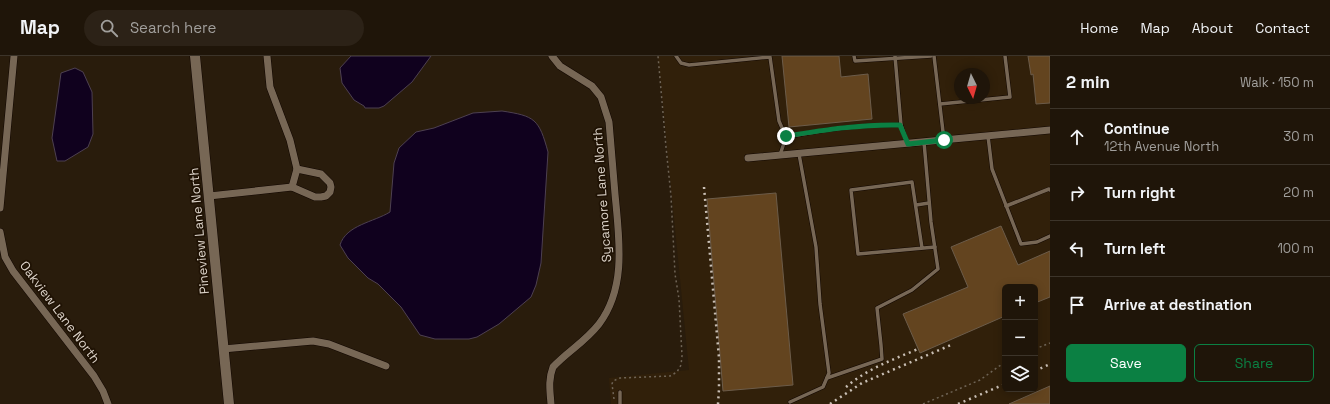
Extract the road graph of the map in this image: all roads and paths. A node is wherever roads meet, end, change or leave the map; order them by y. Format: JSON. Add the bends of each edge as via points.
{"nodes":[{"id":1,"x":14,"y":56,"type":"edge"},
{"id":2,"x":195,"y":56,"type":"edge"},
{"id":3,"x":267,"y":56,"type":"edge"},
{"id":4,"x":552,"y":56,"type":"edge"},
{"id":5,"x":658,"y":56,"type":"edge"},
{"id":6,"x":676,"y":56,"type":"edge"},
{"id":7,"x":854,"y":56,"type":"edge"},
{"id":8,"x":933,"y":56,"type":"edge"},
{"id":9,"x":1005,"y":56,"type":"edge"},
{"id":10,"x":895,"y":57,"type":"edge"},
{"id":11,"x":940,"y":104,"type":"junction"},
{"id":12,"x":900,"y":125,"type":"junction"},
{"id":13,"x":1050,"y":130,"type":"edge"},
{"id":14,"x":786,"y":136,"type":"junction"},
{"id":15,"x":988,"y":136,"type":"junction"},
{"id":16,"x":944,"y":140,"type":"junction"},
{"id":17,"x":924,"y":142,"type":"junction"},
{"id":18,"x":908,"y":144,"type":"junction"},
{"id":19,"x":799,"y":154,"type":"junction"},
{"id":20,"x":780,"y":155,"type":"junction"},
{"id":21,"x":748,"y":158,"type":"dead end"},
{"id":22,"x":297,"y":169,"type":"junction"},
{"id":23,"x":292,"y":187,"type":"junction"},
{"id":24,"x":1050,"y":190,"type":"edge"},
{"id":25,"x":209,"y":196,"type":"junction"},
{"id":26,"x":929,"y":203,"type":"junction"},
{"id":27,"x":916,"y":205,"type":"junction"},
{"id":28,"x":1006,"y":206,"type":"junction"},
{"id":29,"x":0,"y":208,"type":"edge"},
{"id":30,"x":0,"y":232,"type":"edge"},
{"id":31,"x":1050,"y":236,"type":"edge"},
{"id":32,"x":935,"y":247,"type":"junction"},
{"id":33,"x":922,"y":248,"type":"junction"},
{"id":34,"x":2,"y":259,"type":"edge"},
{"id":35,"x":1050,"y":343,"type":"edge"},
{"id":36,"x":1038,"y":348,"type":"edge"},
{"id":37,"x":223,"y":349,"type":"junction"},
{"id":38,"x":1002,"y":364,"type":"edge"},
{"id":39,"x":386,"y":366,"type":"dead end"},
{"id":40,"x":827,"y":378,"type":"junction"},
{"id":41,"x":620,"y":392,"type":"dead end"},
{"id":42,"x":790,"y":402,"type":"dead end"},
{"id":43,"x":108,"y":404,"type":"edge"},
{"id":44,"x":229,"y":404,"type":"edge"},
{"id":45,"x":551,"y":404,"type":"edge"},
{"id":46,"x":614,"y":404,"type":"edge"},
{"id":47,"x":620,"y":404,"type":"edge"},
{"id":48,"x":923,"y":404,"type":"edge"}],
"edges":[{"from":1,"to":29,"type":"street"},
{"from":2,"to":25,"type":"street","name":"Pineview Lane North"},
{"from":3,"to":22,"type":"street","via":[[270,87],[290,140]]},
{"from":4,"to":45,"type":"street","name":"Sycamore Lane North","via":[[560,66],[592,86],[606,109],[618,227],[619,266],[617,286],[600,323],[587,338],[553,367],[549,384]]},
{"from":5,"to":46,"type":"path","via":[[679,299],[681,365],[677,372],[670,376],[614,380]]},
{"from":6,"to":14,"type":"lane","via":[[681,63],[689,65],[770,57],[780,121]]},
{"from":7,"to":10,"type":"lane","via":[[855,62]]},
{"from":8,"to":10,"type":"lane"},
{"from":8,"to":11,"type":"lane"},
{"from":9,"to":11,"type":"lane","via":[[1010,97]]},
{"from":10,"to":12,"type":"lane"},
{"from":11,"to":16,"type":"lane"},
{"from":12,"to":14,"type":"lane","via":[[877,124]]},
{"from":12,"to":18,"type":"lane"},
{"from":13,"to":15,"type":"street"},
{"from":14,"to":20,"type":"lane"},
{"from":15,"to":16,"type":"street"},
{"from":15,"to":28,"type":"lane","via":[[992,169]]},
{"from":16,"to":17,"type":"street"},
{"from":17,"to":18,"type":"street"},
{"from":17,"to":26,"type":"lane"},
{"from":18,"to":19,"type":"street"},
{"from":19,"to":20,"type":"street"},
{"from":19,"to":40,"type":"lane","via":[[816,248],[829,373]]},
{"from":20,"to":21,"type":"street"},
{"from":22,"to":23,"type":"street"},
{"from":22,"to":23,"type":"street","via":[[321,174],[332,188],[326,196],[316,197]]},
{"from":23,"to":25,"type":"street"},
{"from":24,"to":28,"type":"lane"},
{"from":25,"to":37,"type":"street","name":"Pineview Lane North"},
{"from":26,"to":27,"type":"lane"},
{"from":26,"to":32,"type":"lane"},
{"from":27,"to":33,"type":"lane"},
{"from":27,"to":33,"type":"lane","via":[[912,182],[851,190],[858,254]]},
{"from":28,"to":31,"type":"lane","via":[[1022,244],[1037,242]]},
{"from":30,"to":34,"type":"street","name":"Oakview Lane North"},
{"from":32,"to":33,"type":"lane"},
{"from":32,"to":40,"type":"lane","via":[[938,269],[912,290],[877,308],[882,359]]},
{"from":34,"to":43,"type":"street","name":"Oakview Lane North","via":[[94,376]]},
{"from":35,"to":36,"type":"path"},
{"from":37,"to":39,"type":"street","via":[[313,341],[329,344]]},
{"from":37,"to":44,"type":"street","name":"Pineview Lane North"},
{"from":38,"to":48,"type":"path","via":[[980,380]]},
{"from":40,"to":42,"type":"lane","via":[[823,387]]},
{"from":41,"to":47,"type":"lane"}]}
